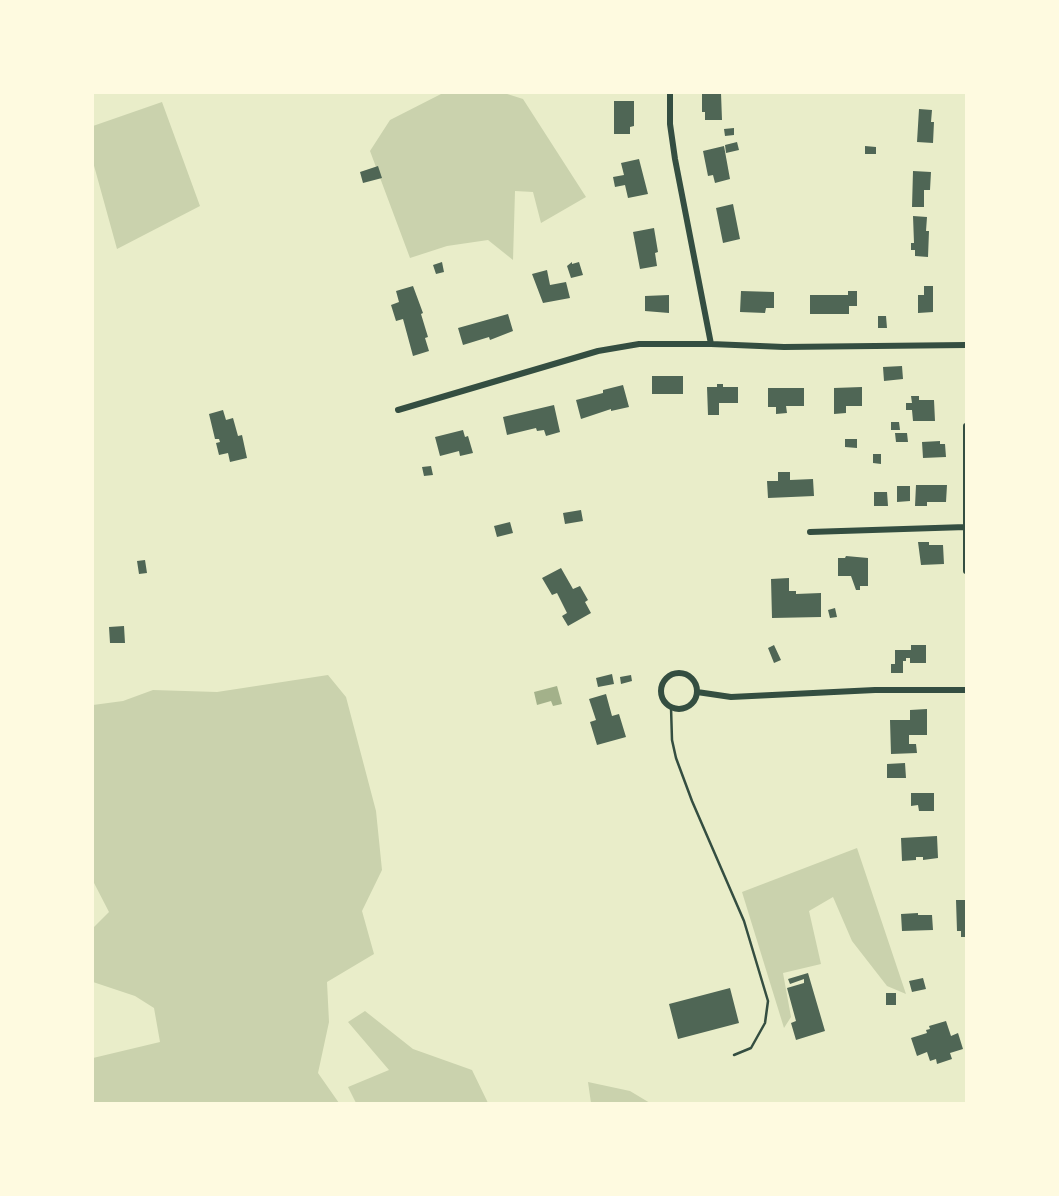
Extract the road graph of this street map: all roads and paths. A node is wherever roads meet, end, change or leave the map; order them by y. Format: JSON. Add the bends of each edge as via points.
{"nodes":[{"id":1,"x":670,"y":93,"type":"edge"},
{"id":2,"x":711,"y":344,"type":"junction"},
{"id":3,"x":966,"y":345,"type":"edge"},
{"id":4,"x":398,"y":410,"type":"dead end"},
{"id":5,"x":966,"y":426,"type":"edge"},
{"id":6,"x":965,"y":527,"type":"edge"},
{"id":7,"x":810,"y":532,"type":"dead end"},
{"id":8,"x":966,"y":571,"type":"edge"},
{"id":9,"x":966,"y":690,"type":"edge"},
{"id":10,"x":697,"y":692,"type":"junction"},
{"id":11,"x":671,"y":708,"type":"junction"},
{"id":12,"x":734,"y":1055,"type":"dead end"}],
"edges":[{"from":1,"to":2,"type":"street","via":[[675,159]]},
{"from":2,"to":3,"type":"street"},
{"from":2,"to":4,"type":"street","via":[[639,344],[598,351]]},
{"from":5,"to":6,"type":"street"},
{"from":6,"to":7,"type":"street"},
{"from":6,"to":8,"type":"street"},
{"from":9,"to":10,"type":"street","via":[[731,697]]},
{"from":10,"to":11,"type":"street","via":[[693,704]]},
{"from":10,"to":11,"type":"street","via":[[695,682],[686,674],[669,676],[661,692]]},
{"from":11,"to":12,"type":"lane","via":[[676,758],[744,921],[768,1001],[765,1023],[751,1048]]}]}
